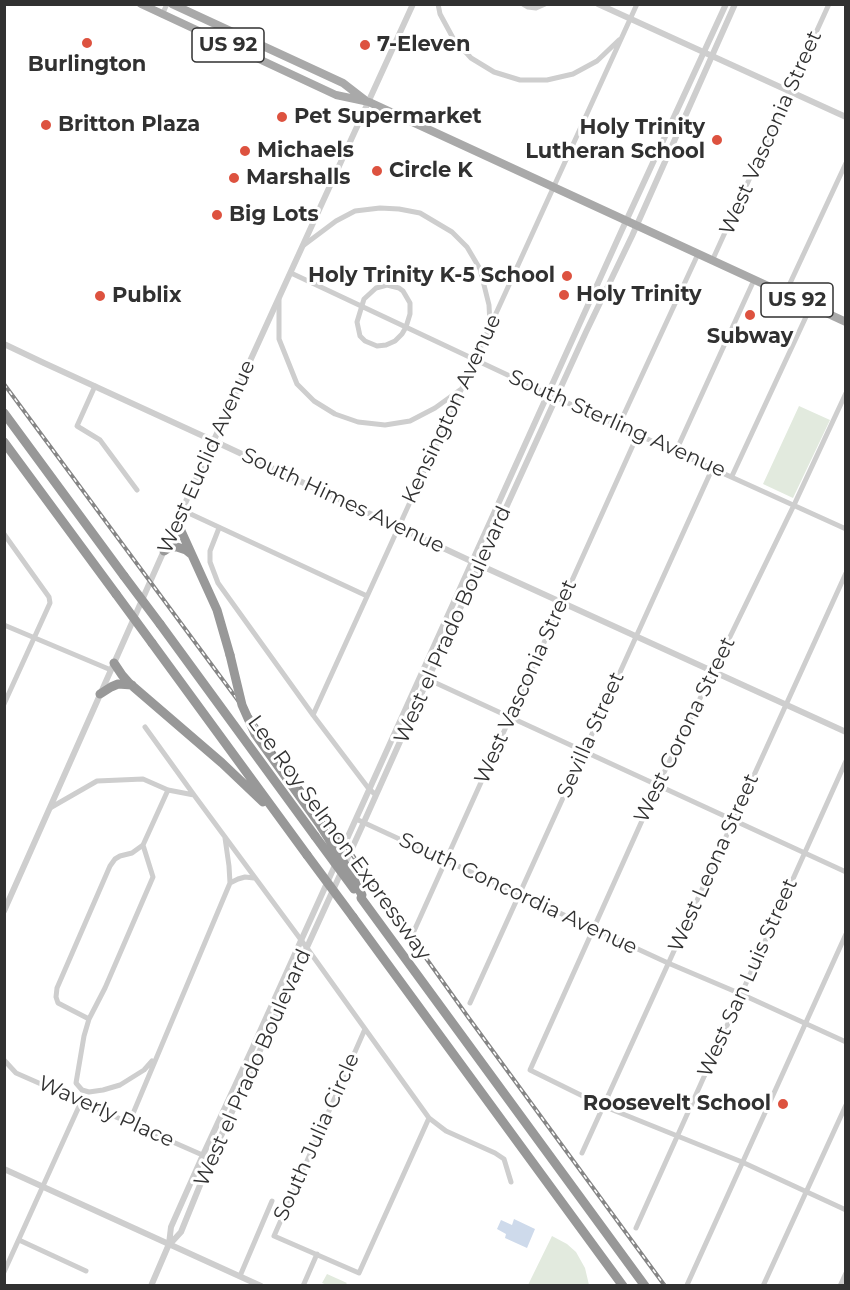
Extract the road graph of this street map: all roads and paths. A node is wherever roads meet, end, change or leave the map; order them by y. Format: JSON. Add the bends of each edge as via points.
{"nodes":[{"id":1,"x":141,"y":4,"type":"edge"},
{"id":2,"x":169,"y":4,"type":"edge"},
{"id":3,"x":413,"y":4,"type":"edge"},
{"id":4,"x":438,"y":4,"type":"edge"},
{"id":5,"x":523,"y":4,"type":"edge"},
{"id":6,"x":545,"y":4,"type":"edge"},
{"id":7,"x":598,"y":4,"type":"edge"},
{"id":8,"x":638,"y":4,"type":"edge"},
{"id":9,"x":726,"y":4,"type":"edge"},
{"id":10,"x":735,"y":4,"type":"edge"},
{"id":11,"x":829,"y":4,"type":"edge"},
{"id":12,"x":162,"y":15,"type":"junction"},
{"id":13,"x":631,"y":20,"type":"junction"},
{"id":14,"x":623,"y":36,"type":"junction"},
{"id":15,"x":705,"y":52,"type":"junction"},
{"id":16,"x":712,"y":56,"type":"junction"},
{"id":17,"x":789,"y":91,"type":"junction"},
{"id":18,"x":369,"y":102,"type":"junction"},
{"id":19,"x":846,"y":117,"type":"edge"},
{"id":20,"x":846,"y":163,"type":"edge"},
{"id":21,"x":554,"y":187,"type":"junction"},
{"id":22,"x":626,"y":220,"type":"junction"},
{"id":23,"x":637,"y":225,"type":"junction"},
{"id":24,"x":304,"y":245,"type":"junction"},
{"id":25,"x":698,"y":254,"type":"junction"},
{"id":26,"x":712,"y":261,"type":"junction"},
{"id":27,"x":291,"y":273,"type":"junction"},
{"id":28,"x":754,"y":280,"type":"junction"},
{"id":29,"x":785,"y":294,"type":"junction"},
{"id":30,"x":279,"y":298,"type":"junction"},
{"id":31,"x":361,"y":306,"type":"junction"},
{"id":32,"x":811,"y":306,"type":"junction"},
{"id":33,"x":846,"y":322,"type":"edge"},
{"id":34,"x":406,"y":327,"type":"junction"},
{"id":35,"x":490,"y":327,"type":"junction"},
{"id":36,"x":578,"y":328,"type":"junction"},
{"id":37,"x":586,"y":332,"type":"junction"},
{"id":38,"x":4,"y":344,"type":"edge"},
{"id":39,"x":475,"y":359,"type":"junction"},
{"id":40,"x":95,"y":386,"type":"junction"},
{"id":41,"x":462,"y":389,"type":"junction"},
{"id":42,"x":548,"y":393,"type":"junction"},
{"id":43,"x":846,"y":393,"type":"edge"},
{"id":44,"x":557,"y":397,"type":"junction"},
{"id":45,"x":4,"y":413,"type":"edge"},
{"id":46,"x":619,"y":425,"type":"junction"},
{"id":47,"x":638,"y":434,"type":"junction"},
{"id":48,"x":214,"y":441,"type":"junction"},
{"id":49,"x":4,"y":442,"type":"edge"},
{"id":50,"x":676,"y":451,"type":"junction"},
{"id":51,"x":713,"y":467,"type":"junction"},
{"id":52,"x":732,"y":476,"type":"junction"},
{"id":53,"x":509,"y":481,"type":"junction"},
{"id":54,"x":517,"y":484,"type":"junction"},
{"id":55,"x":137,"y":490,"type":"dead end"},
{"id":56,"x":794,"y":505,"type":"junction"},
{"id":57,"x":182,"y":510,"type":"junction"},
{"id":58,"x":177,"y":522,"type":"junction"},
{"id":59,"x":398,"y":527,"type":"junction"},
{"id":60,"x":219,"y":528,"type":"junction"},
{"id":61,"x":846,"y":529,"type":"edge"},
{"id":62,"x":4,"y":534,"type":"edge"},
{"id":63,"x":164,"y":551,"type":"junction"},
{"id":64,"x":191,"y":554,"type":"junction"},
{"id":65,"x":472,"y":562,"type":"junction"},
{"id":66,"x":480,"y":565,"type":"junction"},
{"id":67,"x":846,"y":573,"type":"edge"},
{"id":68,"x":367,"y":596,"type":"junction"},
{"id":69,"x":562,"y":603,"type":"junction"},
{"id":70,"x":4,"y":625,"type":"edge"},
{"id":71,"x":636,"y":636,"type":"junction"},
{"id":72,"x":34,"y":638,"type":"junction"},
{"id":73,"x":113,"y":666,"type":"junction"},
{"id":74,"x":713,"y":672,"type":"junction"},
{"id":75,"x":421,"y":676,"type":"junction"},
{"id":76,"x":428,"y":679,"type":"junction"},
{"id":77,"x":132,"y":685,"type":"junction"},
{"id":78,"x":100,"y":694,"type":"junction"},
{"id":79,"x":4,"y":704,"type":"edge"},
{"id":80,"x":786,"y":705,"type":"junction"},
{"id":81,"x":313,"y":715,"type":"junction"},
{"id":82,"x":510,"y":717,"type":"junction"},
{"id":83,"x":145,"y":727,"type":"dead end"},
{"id":84,"x":846,"y":732,"type":"edge"},
{"id":85,"x":584,"y":751,"type":"junction"},
{"id":86,"x":846,"y":761,"type":"edge"},
{"id":87,"x":658,"y":785,"type":"junction"},
{"id":88,"x":369,"y":789,"type":"junction"},
{"id":89,"x":168,"y":790,"type":"junction"},
{"id":90,"x":194,"y":795,"type":"junction"},
{"id":91,"x":376,"y":795,"type":"junction"},
{"id":92,"x":50,"y":808,"type":"junction"},
{"id":93,"x":279,"y":816,"type":"junction"},
{"id":94,"x":356,"y":819,"type":"junction"},
{"id":95,"x":733,"y":820,"type":"junction"},
{"id":96,"x":364,"y":822,"type":"junction"},
{"id":97,"x":225,"y":837,"type":"junction"},
{"id":98,"x":143,"y":845,"type":"junction"},
{"id":99,"x":804,"y":853,"type":"junction"},
{"id":100,"x":339,"y":855,"type":"junction"},
{"id":101,"x":446,"y":860,"type":"junction"},
{"id":102,"x":846,"y":872,"type":"edge"},
{"id":103,"x":254,"y":878,"type":"junction"},
{"id":104,"x":230,"y":883,"type":"junction"},
{"id":105,"x":519,"y":894,"type":"junction"},
{"id":106,"x":363,"y":899,"type":"junction"},
{"id":107,"x":4,"y":911,"type":"edge"},
{"id":108,"x":593,"y":928,"type":"junction"},
{"id":109,"x":414,"y":931,"type":"dead end"},
{"id":110,"x":846,"y":934,"type":"edge"},
{"id":111,"x":301,"y":940,"type":"junction"},
{"id":112,"x":307,"y":948,"type":"junction"},
{"id":113,"x":668,"y":963,"type":"junction"},
{"id":114,"x":741,"y":994,"type":"junction"},
{"id":115,"x":470,"y":1003,"type":"dead end"},
{"id":116,"x":89,"y":1019,"type":"junction"},
{"id":117,"x":805,"y":1023,"type":"junction"},
{"id":118,"x":365,"y":1029,"type":"junction"},
{"id":119,"x":846,"y":1042,"type":"edge"},
{"id":120,"x":252,"y":1049,"type":"junction"},
{"id":121,"x":260,"y":1052,"type":"junction"},
{"id":122,"x":157,"y":1056,"type":"junction"},
{"id":123,"x":4,"y":1060,"type":"edge"},
{"id":124,"x":82,"y":1090,"type":"junction"},
{"id":125,"x":79,"y":1101,"type":"junction"},
{"id":126,"x":846,"y":1105,"type":"edge"},
{"id":127,"x":603,"y":1106,"type":"junction"},
{"id":128,"x":429,"y":1118,"type":"junction"},
{"id":129,"x":129,"y":1123,"type":"junction"},
{"id":130,"x":677,"y":1136,"type":"junction"},
{"id":131,"x":582,"y":1153,"type":"dead end"},
{"id":132,"x":202,"y":1155,"type":"junction"},
{"id":133,"x":211,"y":1158,"type":"junction"},
{"id":134,"x":742,"y":1162,"type":"junction"},
{"id":135,"x":4,"y":1169,"type":"edge"},
{"id":136,"x":511,"y":1182,"type":"dead end"},
{"id":137,"x":43,"y":1186,"type":"junction"},
{"id":138,"x":806,"y":1192,"type":"junction"},
{"id":139,"x":272,"y":1201,"type":"dead end"},
{"id":140,"x":846,"y":1210,"type":"edge"},
{"id":141,"x":636,"y":1228,"type":"dead end"},
{"id":142,"x":19,"y":1240,"type":"junction"},
{"id":143,"x":170,"y":1244,"type":"junction"},
{"id":144,"x":317,"y":1254,"type":"junction"},
{"id":145,"x":86,"y":1271,"type":"dead end"},
{"id":146,"x":4,"y":1272,"type":"edge"},
{"id":147,"x":846,"y":1273,"type":"edge"},
{"id":148,"x":240,"y":1276,"type":"junction"},
{"id":149,"x":687,"y":1285,"type":"edge"},
{"id":150,"x":151,"y":1286,"type":"edge"},
{"id":151,"x":261,"y":1286,"type":"edge"},
{"id":152,"x":303,"y":1286,"type":"edge"},
{"id":153,"x":623,"y":1286,"type":"edge"},
{"id":154,"x":645,"y":1286,"type":"edge"},
{"id":155,"x":764,"y":1286,"type":"edge"},
{"id":156,"x":840,"y":1286,"type":"edge"}],
"edges":[{"from":1,"to":12,"type":"main road","number":"US 92"},
{"from":2,"to":12,"type":"street"},
{"from":2,"to":18,"type":"main road","number":"US 92","via":[[344,84]]},
{"from":3,"to":18,"type":"street","name":"West Euclid Avenue"},
{"from":4,"to":14,"type":"street","via":[[453,38],[471,58],[494,72],[520,80],[547,81],[573,74],[597,61]]},
{"from":5,"to":6,"type":"street","via":[[536,8]]},
{"from":7,"to":13,"type":"street"},
{"from":8,"to":13,"type":"street","name":"Kensington Avenue"},
{"from":9,"to":15,"type":"street","name":"West el Prado Boulevard"},
{"from":10,"to":16,"type":"street","name":"West el Prado Boulevard"},
{"from":11,"to":17,"type":"street","name":"West Vasconia Street"},
{"from":12,"to":18,"type":"main road","number":"US 92","via":[[336,94]]},
{"from":13,"to":14,"type":"street","name":"Kensington Avenue"},
{"from":13,"to":15,"type":"street"},
{"from":14,"to":21,"type":"street","name":"Kensington Avenue"},
{"from":15,"to":16,"type":"street"},
{"from":15,"to":22,"type":"street","name":"West el Prado Boulevard"},
{"from":16,"to":17,"type":"street"},
{"from":16,"to":23,"type":"street","name":"West el Prado Boulevard"},
{"from":17,"to":19,"type":"street"},
{"from":17,"to":26,"type":"street","name":"West Vasconia Street"},
{"from":18,"to":21,"type":"main road","number":"US 92"},
{"from":18,"to":24,"type":"street","name":"West Euclid Avenue"},
{"from":20,"to":29,"type":"street"},
{"from":21,"to":22,"type":"main road","number":"US 92"},
{"from":21,"to":35,"type":"street","name":"Kensington Avenue"},
{"from":22,"to":23,"type":"main road","number":"US 92"},
{"from":22,"to":36,"type":"street","name":"West el Prado Boulevard"},
{"from":23,"to":25,"type":"main road","number":"US 92"},
{"from":23,"to":37,"type":"street","name":"West el Prado Boulevard"},
{"from":24,"to":27,"type":"street","name":"West Euclid Avenue"},
{"from":24,"to":35,"type":"street","via":[[355,211],[380,208],[420,213],[452,232],[467,247],[480,269]]},
{"from":25,"to":26,"type":"main road","number":"US 92"},
{"from":25,"to":46,"type":"street","name":"West Vasconia Street"},
{"from":26,"to":28,"type":"main road","number":"US 92"},
{"from":27,"to":30,"type":"street","name":"West Euclid Avenue"},
{"from":27,"to":31,"type":"street","name":"South Sterling Avenue"},
{"from":28,"to":29,"type":"main road","number":"US 92"},
{"from":28,"to":50,"type":"street"},
{"from":29,"to":32,"type":"main road","number":"US 92"},
{"from":30,"to":41,"type":"street","via":[[279,339],[297,384],[335,414],[385,425],[410,421]]},
{"from":30,"to":48,"type":"street","name":"West Euclid Avenue"},
{"from":31,"to":34,"type":"street","name":"South Sterling Avenue"},
{"from":31,"to":34,"type":"street","via":[[357,322],[365,341],[377,346],[395,342]]},
{"from":31,"to":34,"type":"street","via":[[376,288],[399,288],[410,303]]},
{"from":32,"to":33,"type":"main road","number":"US 92"},
{"from":32,"to":52,"type":"street"},
{"from":34,"to":39,"type":"street","name":"South Sterling Avenue"},
{"from":35,"to":39,"type":"street","name":"Kensington Avenue"},
{"from":36,"to":37,"type":"street"},
{"from":36,"to":42,"type":"street","name":"West el Prado Boulevard"},
{"from":37,"to":44,"type":"street","name":"West el Prado Boulevard"},
{"from":38,"to":40,"type":"street","name":"South Himes Avenue"},
{"from":39,"to":41,"type":"street","name":"Kensington Avenue"},
{"from":39,"to":42,"type":"street","name":"South Sterling Avenue"},
{"from":40,"to":48,"type":"street","name":"South Himes Avenue"},
{"from":40,"to":55,"type":"street","via":[[76,426],[100,440]]},
{"from":41,"to":59,"type":"street","name":"Kensington Avenue"},
{"from":42,"to":44,"type":"street","name":"South Sterling Avenue"},
{"from":42,"to":53,"type":"street","name":"West el Prado Boulevard"},
{"from":43,"to":56,"type":"street","name":"West Corona Street"},
{"from":44,"to":46,"type":"street","name":"South Sterling Avenue"},
{"from":44,"to":54,"type":"street","name":"West el Prado Boulevard"},
{"from":45,"to":106,"type":"highway","name":"Lee Roy Selmon Expressway","bridge":true},
{"from":46,"to":47,"type":"street","name":"South Sterling Avenue"},
{"from":47,"to":50,"type":"street","name":"South Sterling Avenue"},
{"from":47,"to":69,"type":"street","name":"West Vasconia Street"},
{"from":48,"to":57,"type":"street","name":"West Euclid Avenue"},
{"from":48,"to":59,"type":"street","name":"South Himes Avenue"},
{"from":49,"to":93,"type":"highway","name":"Lee Roy Selmon Expressway","bridge":true},
{"from":50,"to":51,"type":"street","name":"South Sterling Avenue"},
{"from":51,"to":52,"type":"street","name":"South Sterling Avenue"},
{"from":51,"to":71,"type":"street","name":"Sevilla Street"},
{"from":52,"to":56,"type":"street","name":"South Sterling Avenue"},
{"from":53,"to":54,"type":"street"},
{"from":53,"to":65,"type":"street","name":"West el Prado Boulevard"},
{"from":54,"to":66,"type":"street","name":"West el Prado Boulevard"},
{"from":56,"to":61,"type":"street","name":"South Sterling Avenue"},
{"from":56,"to":74,"type":"street","name":"West Corona Street"},
{"from":57,"to":58,"type":"street","name":"West Euclid Avenue"},
{"from":57,"to":60,"type":"street"},
{"from":58,"to":63,"type":"street","name":"West Euclid Avenue"},
{"from":58,"to":64,"type":"highway"},
{"from":59,"to":65,"type":"street","name":"South Himes Avenue"},
{"from":59,"to":68,"type":"street","name":"Kensington Avenue"},
{"from":60,"to":68,"type":"street"},
{"from":60,"to":81,"type":"street","via":[[210,551],[218,583]]},
{"from":62,"to":72,"type":"street","via":[[49,597],[48,610]]},
{"from":63,"to":64,"type":"highway","via":[[177,547]]},
{"from":63,"to":73,"type":"street","name":"West Euclid Avenue"},
{"from":64,"to":100,"type":"highway","bridge":true,"via":[[217,610],[242,705],[255,734]]},
{"from":65,"to":66,"type":"street","name":"South Himes Avenue"},
{"from":65,"to":75,"type":"street","name":"West el Prado Boulevard"},
{"from":66,"to":69,"type":"street","name":"South Himes Avenue"},
{"from":66,"to":76,"type":"street","name":"West el Prado Boulevard"},
{"from":67,"to":80,"type":"street","name":"West Leona Street"},
{"from":68,"to":81,"type":"street","name":"Kensington Avenue"},
{"from":69,"to":71,"type":"street","name":"South Himes Avenue"},
{"from":69,"to":82,"type":"street","name":"West Vasconia Street"},
{"from":70,"to":72,"type":"street"},
{"from":71,"to":74,"type":"street","name":"South Himes Avenue"},
{"from":71,"to":85,"type":"street","name":"Sevilla Street"},
{"from":72,"to":73,"type":"street"},
{"from":72,"to":79,"type":"street"},
{"from":73,"to":77,"type":"highway"},
{"from":73,"to":78,"type":"street","name":"West Euclid Avenue"},
{"from":74,"to":80,"type":"street","name":"South Himes Avenue"},
{"from":74,"to":87,"type":"street","name":"West Corona Street"},
{"from":75,"to":76,"type":"street"},
{"from":75,"to":88,"type":"street","name":"West el Prado Boulevard"},
{"from":76,"to":82,"type":"street"},
{"from":76,"to":91,"type":"street","name":"West el Prado Boulevard"},
{"from":77,"to":78,"type":"highway","via":[[114,685]]},
{"from":77,"to":93,"type":"highway"},
{"from":78,"to":92,"type":"street","name":"West Euclid Avenue"},
{"from":80,"to":84,"type":"street","name":"South Himes Avenue"},
{"from":80,"to":95,"type":"street","name":"West Leona Street"},
{"from":81,"to":88,"type":"street"},
{"from":82,"to":85,"type":"street"},
{"from":82,"to":101,"type":"street","name":"West Vasconia Street"},
{"from":83,"to":90,"type":"street"},
{"from":85,"to":87,"type":"street"},
{"from":85,"to":105,"type":"street","name":"Sevilla Street"},
{"from":86,"to":99,"type":"street","name":"West San Luis Street"},
{"from":87,"to":95,"type":"street"},
{"from":87,"to":108,"type":"street","name":"West Corona Street"},
{"from":88,"to":91,"type":"street"},
{"from":88,"to":94,"type":"street","name":"West el Prado Boulevard"},
{"from":89,"to":90,"type":"street"},
{"from":89,"to":92,"type":"street","via":[[143,779],[97,781]]},
{"from":89,"to":98,"type":"street"},
{"from":90,"to":97,"type":"street"},
{"from":91,"to":96,"type":"street","name":"West el Prado Boulevard"},
{"from":92,"to":107,"type":"street","name":"West Euclid Avenue"},
{"from":93,"to":153,"type":"highway","name":"Lee Roy Selmon Expressway","bridge":true},
{"from":94,"to":96,"type":"street","name":"South Concordia Avenue"},
{"from":94,"to":100,"type":"street","name":"West el Prado Boulevard"},
{"from":95,"to":99,"type":"street"},
{"from":95,"to":113,"type":"street","name":"West Leona Street"},
{"from":96,"to":101,"type":"street","name":"South Concordia Avenue"},
{"from":96,"to":112,"type":"street","name":"West el Prado Boulevard"},
{"from":97,"to":103,"type":"street"},
{"from":97,"to":104,"type":"street"},
{"from":98,"to":116,"type":"street","via":[[153,877]]},
{"from":98,"to":116,"type":"street","via":[[115,859],[110,866],[57,988],[58,1003]]},
{"from":99,"to":102,"type":"street"},
{"from":99,"to":114,"type":"street","name":"West San Luis Street"},
{"from":100,"to":106,"type":"highway","bridge":true},
{"from":100,"to":111,"type":"street","name":"West el Prado Boulevard"},
{"from":101,"to":105,"type":"street","name":"South Concordia Avenue"},
{"from":101,"to":109,"type":"street","name":"West Vasconia Street"},
{"from":103,"to":104,"type":"street"},
{"from":103,"to":111,"type":"street"},
{"from":104,"to":122,"type":"street"},
{"from":105,"to":108,"type":"street","name":"South Concordia Avenue"},
{"from":105,"to":115,"type":"street","name":"Sevilla Street"},
{"from":106,"to":154,"type":"highway","name":"Lee Roy Selmon Expressway"},
{"from":108,"to":113,"type":"street","name":"South Concordia Avenue"},
{"from":108,"to":127,"type":"street","name":"West Corona Street","via":[[530,1070]]},
{"from":110,"to":117,"type":"street"},
{"from":111,"to":112,"type":"street"},
{"from":111,"to":120,"type":"street","name":"West el Prado Boulevard"},
{"from":112,"to":118,"type":"street"},
{"from":112,"to":121,"type":"street","name":"West el Prado Boulevard"},
{"from":113,"to":114,"type":"street","name":"South Concordia Avenue"},
{"from":113,"to":127,"type":"street","name":"West Leona Street"},
{"from":114,"to":117,"type":"street","name":"South Concordia Avenue"},
{"from":114,"to":130,"type":"street","name":"West San Luis Street"},
{"from":116,"to":124,"type":"street","via":[[76,1083]]},
{"from":117,"to":119,"type":"street","name":"South Concordia Avenue"},
{"from":117,"to":134,"type":"street"},
{"from":118,"to":128,"type":"street"},
{"from":118,"to":144,"type":"street","name":"South Julia Circle","via":[[274,1236]]},
{"from":120,"to":121,"type":"street"},
{"from":120,"to":132,"type":"street","name":"West el Prado Boulevard"},
{"from":121,"to":133,"type":"street","name":"West el Prado Boulevard"},
{"from":122,"to":124,"type":"street","via":[[144,1071],[120,1085]]},
{"from":122,"to":129,"type":"street"},
{"from":123,"to":125,"type":"street","name":"Waverly Place","via":[[16,1073]]},
{"from":124,"to":125,"type":"street"},
{"from":125,"to":129,"type":"street","name":"Waverly Place"},
{"from":125,"to":137,"type":"street"},
{"from":126,"to":138,"type":"street"},
{"from":127,"to":130,"type":"street"},
{"from":127,"to":131,"type":"street","name":"West Leona Street"},
{"from":128,"to":136,"type":"street","via":[[446,1131],[504,1159]]},
{"from":128,"to":144,"type":"street","via":[[359,1273]]},
{"from":129,"to":132,"type":"street","name":"Waverly Place"},
{"from":130,"to":134,"type":"street"},
{"from":130,"to":141,"type":"street","name":"West San Luis Street"},
{"from":132,"to":133,"type":"street","name":"Waverly Place"},
{"from":132,"to":143,"type":"street","name":"West el Prado Boulevard","via":[[171,1227]]},
{"from":133,"to":143,"type":"street","name":"West el Prado Boulevard","via":[[181,1232]]},
{"from":134,"to":138,"type":"street"},
{"from":134,"to":149,"type":"street"},
{"from":135,"to":137,"type":"street"},
{"from":137,"to":142,"type":"street"},
{"from":137,"to":143,"type":"street"},
{"from":138,"to":140,"type":"street"},
{"from":138,"to":155,"type":"street"},
{"from":139,"to":148,"type":"street"},
{"from":142,"to":145,"type":"street"},
{"from":142,"to":146,"type":"street"},
{"from":143,"to":148,"type":"street"},
{"from":143,"to":150,"type":"street","name":"West el Prado Boulevard"},
{"from":144,"to":152,"type":"street"},
{"from":147,"to":156,"type":"street"},
{"from":148,"to":151,"type":"street"}]}
